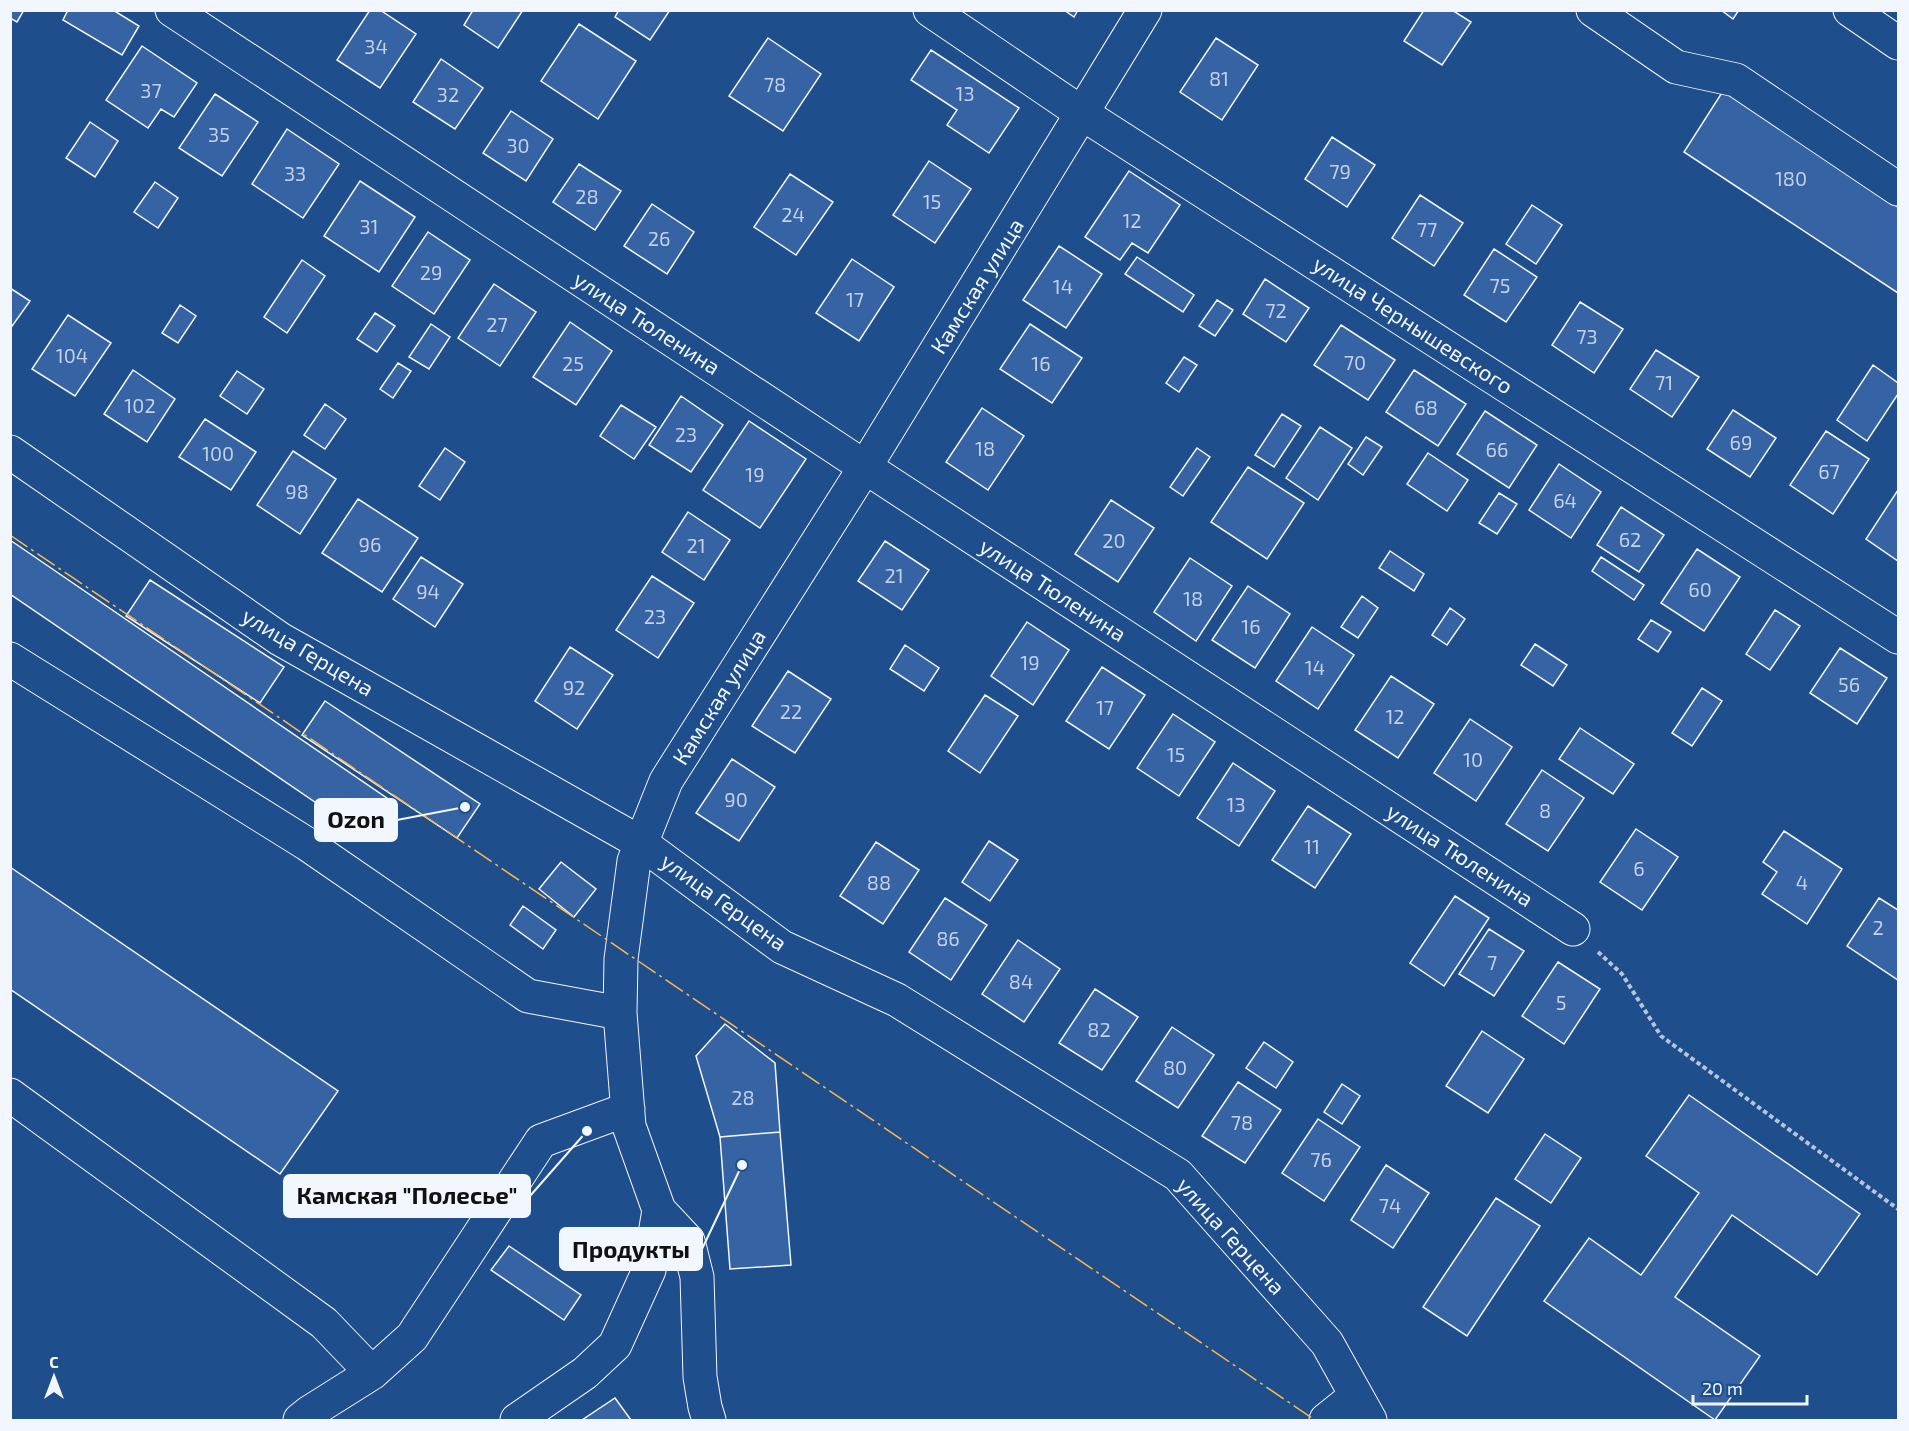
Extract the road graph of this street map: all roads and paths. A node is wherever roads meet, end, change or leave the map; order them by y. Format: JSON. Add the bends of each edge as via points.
{"nodes":[{"id":1,"x":172,"y":10,"type":"edge"},
{"id":2,"x":930,"y":10,"type":"edge"},
{"id":3,"x":1145,"y":10,"type":"edge"},
{"id":4,"x":1593,"y":10,"type":"edge"},
{"id":5,"x":1850,"y":10,"type":"edge"},
{"id":6,"x":1899,"y":43,"type":"edge"},
{"id":7,"x":1083,"y":114,"type":"junction"},
{"id":8,"x":1899,"y":189,"type":"edge"},
{"id":9,"x":10,"y":452,"type":"edge"},
{"id":10,"x":865,"y":467,"type":"junction"},
{"id":11,"x":1899,"y":637,"type":"edge"},
{"id":12,"x":10,"y":659,"type":"edge"},
{"id":13,"x":641,"y":843,"type":"junction"},
{"id":14,"x":1573,"y":929,"type":"joint"},
{"id":15,"x":620,"y":1013,"type":"junction"},
{"id":16,"x":10,"y":1095,"type":"edge"},
{"id":17,"x":628,"y":1109,"type":"junction"},
{"id":18,"x":1899,"y":1209,"type":"edge"},
{"id":19,"x":659,"y":1210,"type":"junction"},
{"id":20,"x":372,"y":1373,"type":"junction"},
{"id":21,"x":1363,"y":1408,"type":"edge"},
{"id":22,"x":300,"y":1420,"type":"edge"},
{"id":23,"x":517,"y":1420,"type":"edge"},
{"id":24,"x":709,"y":1420,"type":"edge"},
{"id":25,"x":1326,"y":1420,"type":"edge"}],
"edges":[{"from":1,"to":10,"type":"street","name":"улица Тюленина"},
{"from":2,"to":7,"type":"street","name":"улица Чернышевского"},
{"from":3,"to":7,"type":"street","name":"Камская улица"},
{"from":4,"to":8,"type":"street","via":[[1677,67],[1736,80]]},
{"from":5,"to":6,"type":"street"},
{"from":7,"to":10,"type":"street","name":"Камская улица"},
{"from":7,"to":11,"type":"street","name":"улица Чернышевского"},
{"from":9,"to":13,"type":"street","name":"улица Герцена","via":[[280,639]]},
{"from":10,"to":13,"type":"street","name":"Камская улица","via":[[666,781]]},
{"from":10,"to":14,"type":"street","name":"улица Тюленина"},
{"from":12,"to":15,"type":"street","via":[[308,844],[528,996]]},
{"from":13,"to":15,"type":"street","name":"Камская улица","via":[[632,872],[621,959]]},
{"from":13,"to":21,"type":"street","name":"улица Герцена","via":[[782,947],[897,1000],[1179,1175],[1327,1343]]},
{"from":14,"to":18,"type":"path","via":[[1622,974],[1661,1036]]},
{"from":15,"to":17,"type":"street","name":"Камская улица"},
{"from":16,"to":20,"type":"street","via":[[324,1323]]},
{"from":17,"to":19,"type":"street","name":"Камская улица","via":[[629,1126]]},
{"from":17,"to":20,"type":"street","via":[[541,1141],[412,1337]]},
{"from":19,"to":23,"type":"street","name":"Камская улица","via":[[649,1270],[615,1345],[585,1373]]},
{"from":19,"to":24,"type":"street","via":[[688,1241],[697,1277],[700,1377]]},
{"from":20,"to":22,"type":"street"},
{"from":21,"to":25,"type":"street"}]}
